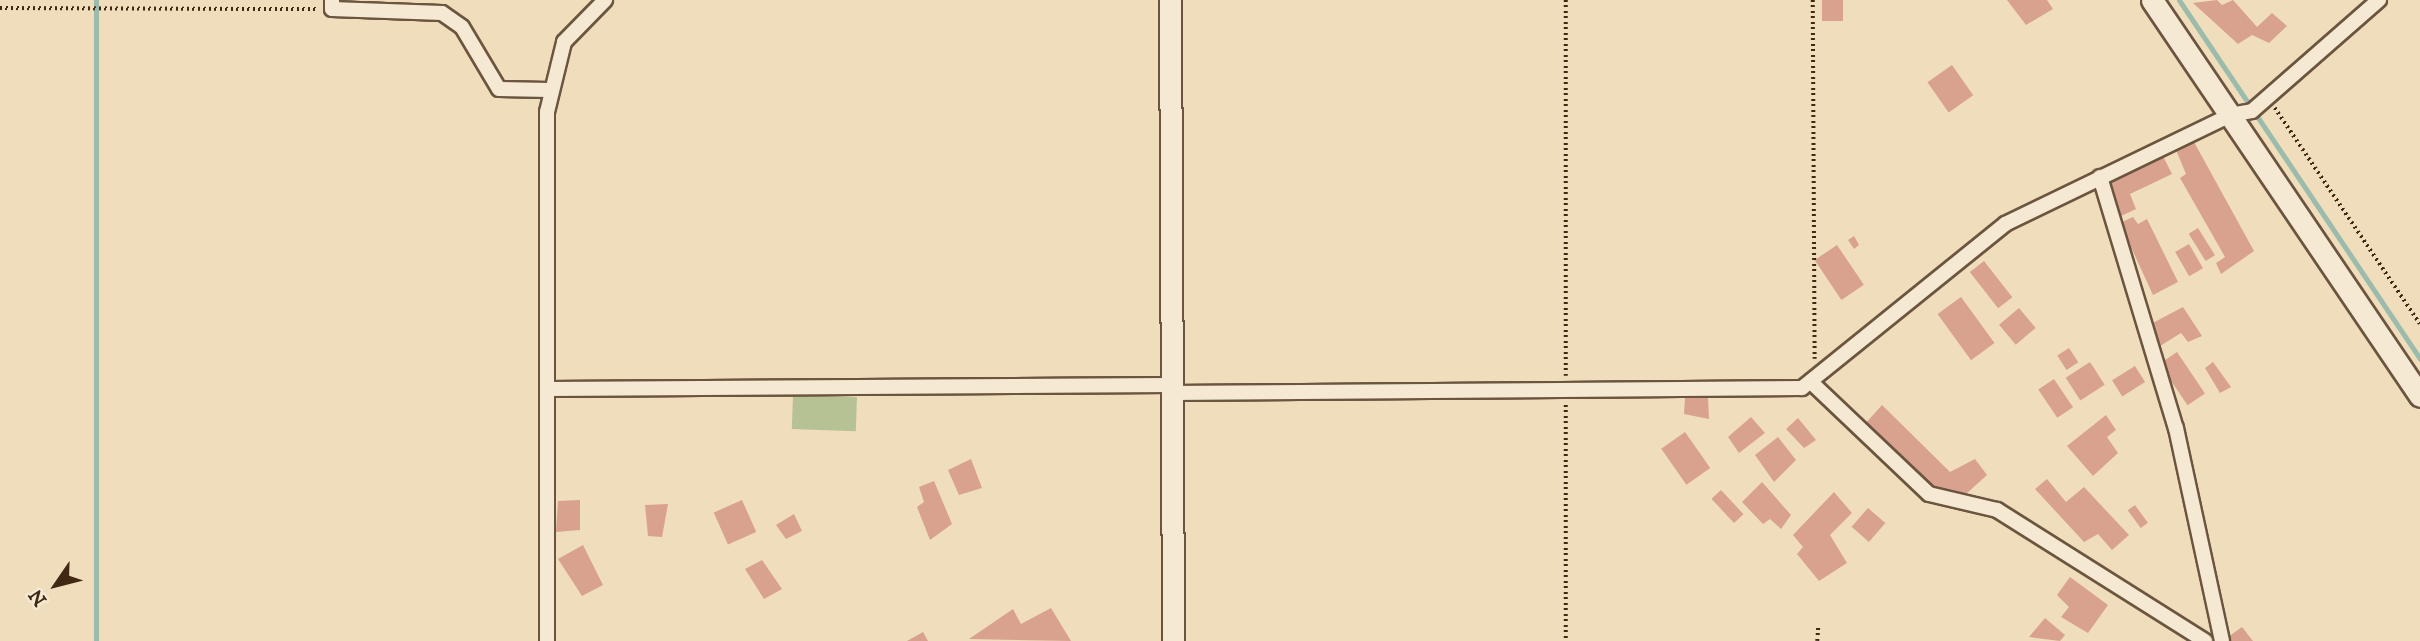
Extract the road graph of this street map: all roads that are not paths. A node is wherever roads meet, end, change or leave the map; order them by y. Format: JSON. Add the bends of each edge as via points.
{"nodes":[{"id":1,"x":604,"y":0,"type":"edge"},
{"id":2,"x":1170,"y":0,"type":"edge"},
{"id":3,"x":2152,"y":0,"type":"edge"},
{"id":4,"x":2379,"y":0,"type":"edge"},
{"id":5,"x":332,"y":4,"type":"edge"},
{"id":6,"x":549,"y":90,"type":"junction"},
{"id":7,"x":2230,"y":115,"type":"junction"},
{"id":8,"x":2100,"y":177,"type":"junction"},
{"id":9,"x":1816,"y":380,"type":"junction"},
{"id":10,"x":548,"y":389,"type":"junction"},
{"id":11,"x":1181,"y":391,"type":"junction"},
{"id":12,"x":2420,"y":396,"type":"edge"},
{"id":13,"x":547,"y":641,"type":"edge"},
{"id":14,"x":1173,"y":641,"type":"edge"},
{"id":15,"x":2205,"y":641,"type":"edge"},
{"id":16,"x":2222,"y":641,"type":"edge"}],
"edges":[{"from":1,"to":6,"type":"street","via":[[564,42]]},
{"from":2,"to":11,"type":"street"},
{"from":3,"to":7,"type":"street"},
{"from":4,"to":7,"type":"street","via":[[2260,104]]},
{"from":5,"to":6,"type":"street","via":[[442,13],[461,27],[499,89]]},
{"from":6,"to":10,"type":"street"},
{"from":7,"to":8,"type":"street"},
{"from":7,"to":12,"type":"street"},
{"from":8,"to":9,"type":"street","via":[[2005,224]]},
{"from":8,"to":16,"type":"street","via":[[2176,428]]},
{"from":9,"to":11,"type":"street","via":[[1566,394]]},
{"from":9,"to":15,"type":"street","via":[[1929,494],[1997,510]]},
{"from":10,"to":11,"type":"street"},
{"from":10,"to":13,"type":"street"},
{"from":11,"to":14,"type":"street"}]}
